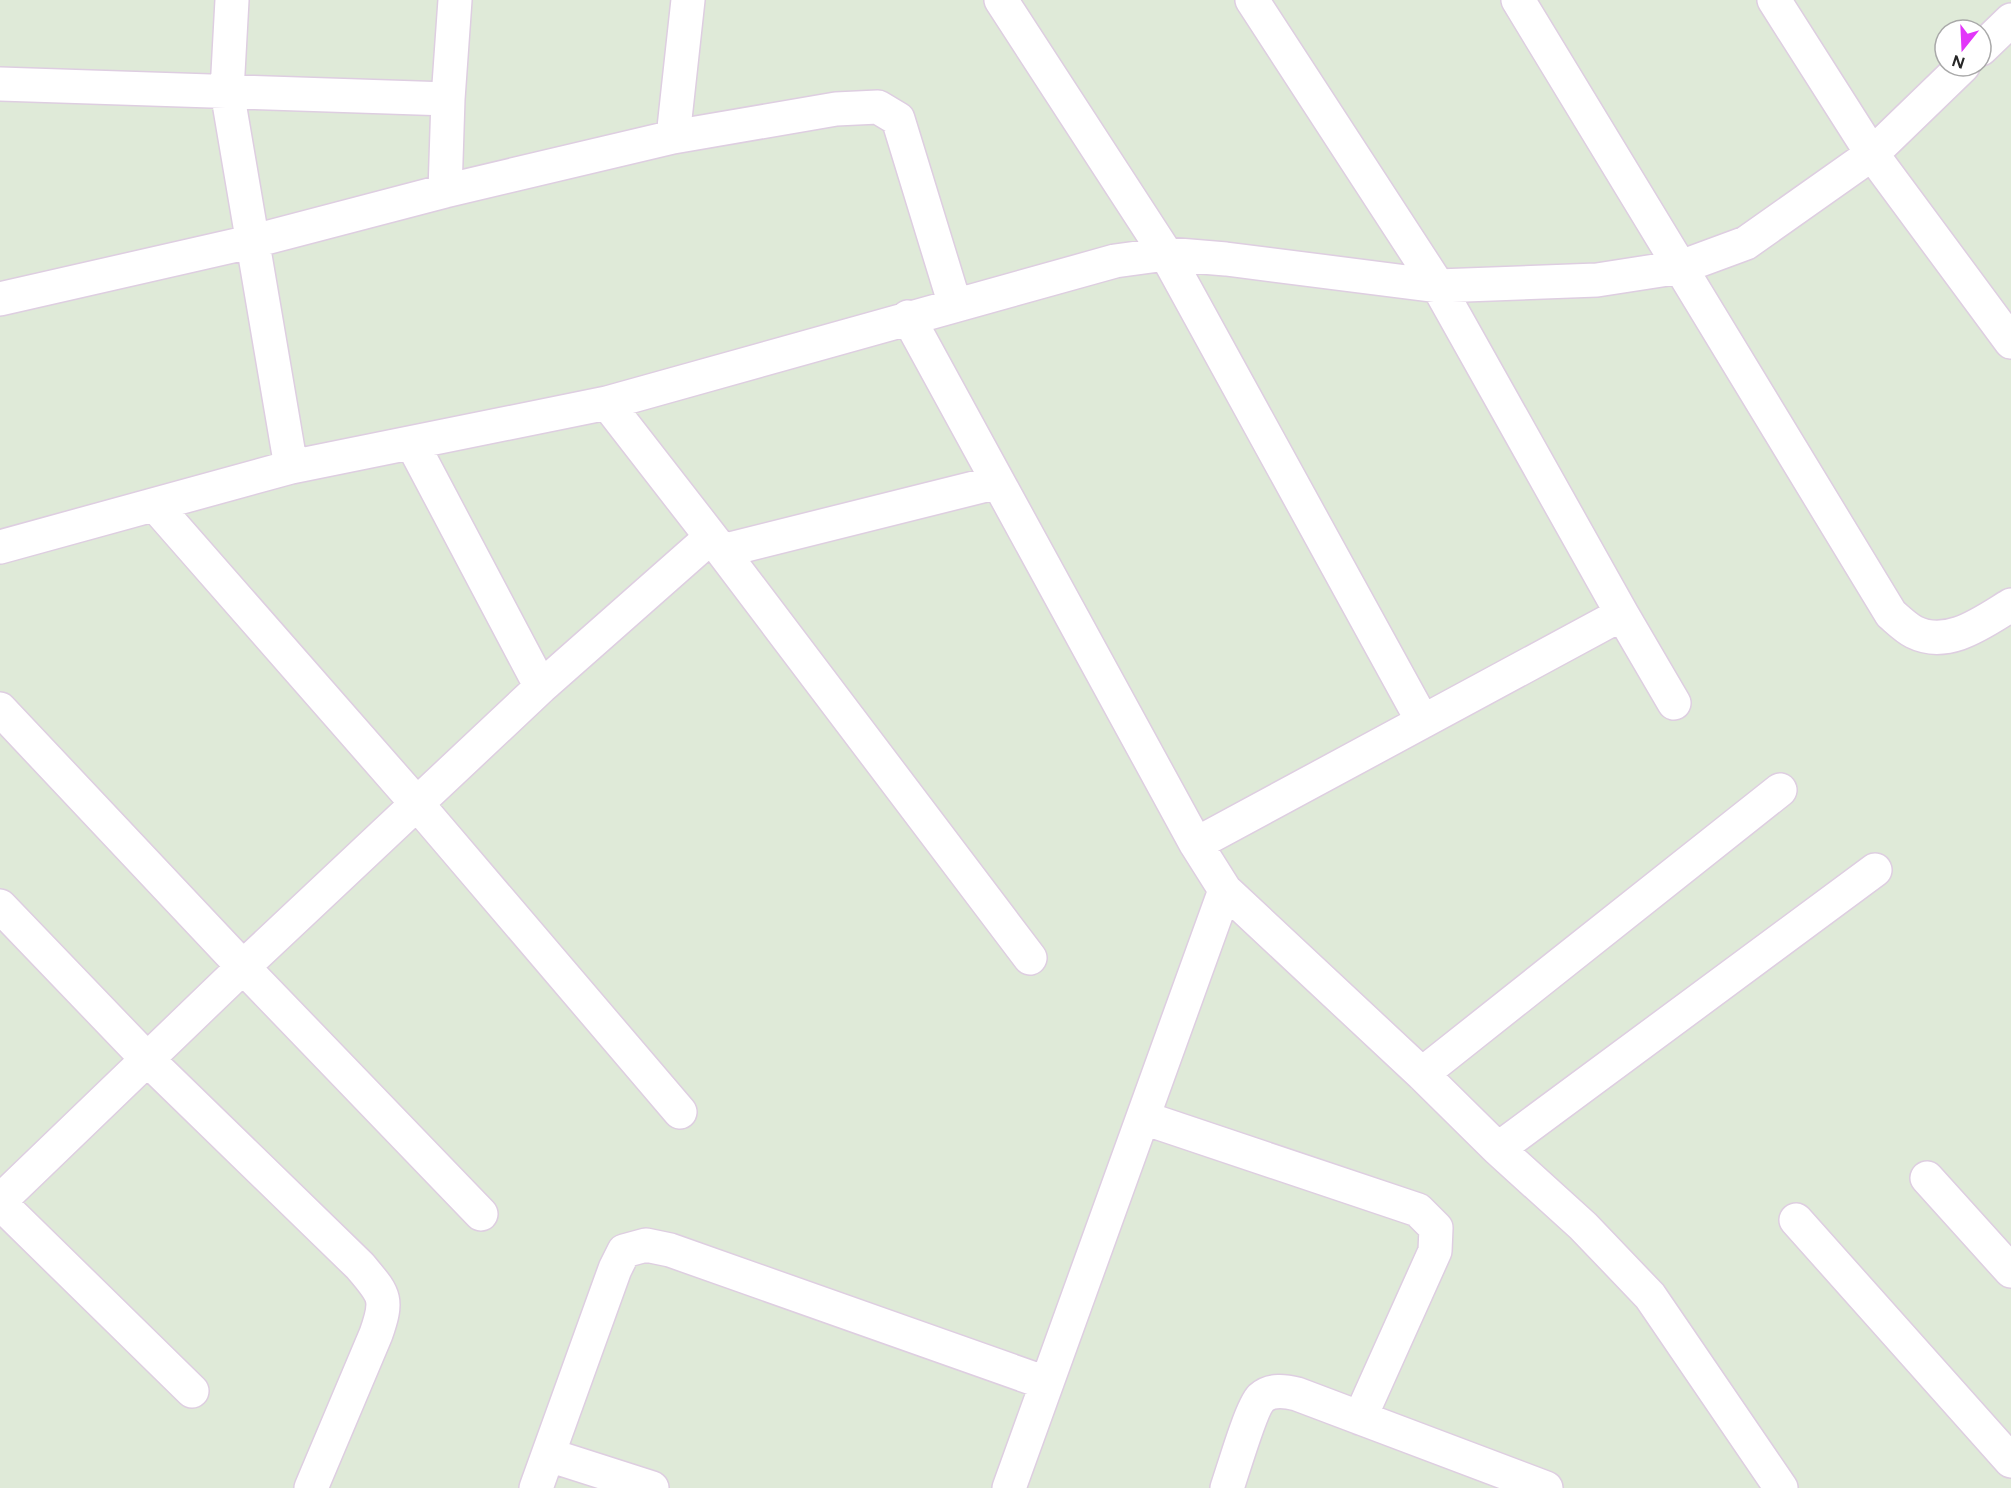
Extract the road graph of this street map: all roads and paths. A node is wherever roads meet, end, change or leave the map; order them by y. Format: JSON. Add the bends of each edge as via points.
{"nodes":[{"id":1,"x":232,"y":0,"type":"edge"},
{"id":2,"x":455,"y":0,"type":"edge"},
{"id":3,"x":688,"y":0,"type":"edge"},
{"id":4,"x":1002,"y":0,"type":"edge"},
{"id":5,"x":1252,"y":0,"type":"edge"},
{"id":6,"x":1518,"y":0,"type":"edge"},
{"id":7,"x":1774,"y":0,"type":"edge"},
{"id":8,"x":2011,"y":20,"type":"edge"},
{"id":9,"x":1993,"y":37,"type":"edge"},
{"id":10,"x":1951,"y":78,"type":"edge"},
{"id":11,"x":0,"y":84,"type":"edge"},
{"id":12,"x":227,"y":91,"type":"junction"},
{"id":13,"x":448,"y":99,"type":"junction"},
{"id":14,"x":673,"y":137,"type":"junction"},
{"id":15,"x":1872,"y":154,"type":"junction"},
{"id":16,"x":445,"y":191,"type":"junction"},
{"id":17,"x":254,"y":241,"type":"junction"},
{"id":18,"x":1166,"y":254,"type":"junction"},
{"id":19,"x":1681,"y":267,"type":"junction"},
{"id":20,"x":1438,"y":286,"type":"junction"},
{"id":21,"x":0,"y":299,"type":"edge"},
{"id":22,"x":954,"y":305,"type":"junction"},
{"id":23,"x":908,"y":317,"type":"junction"},
{"id":24,"x":2011,"y":341,"type":"edge"},
{"id":25,"x":607,"y":403,"type":"junction"},
{"id":26,"x":412,"y":443,"type":"junction"},
{"id":27,"x":291,"y":467,"type":"junction"},
{"id":28,"x":998,"y":482,"type":"junction"},
{"id":29,"x":155,"y":505,"type":"junction"},
{"id":30,"x":717,"y":544,"type":"junction"},
{"id":31,"x":0,"y":547,"type":"edge"},
{"id":32,"x":2011,"y":605,"type":"edge"},
{"id":33,"x":1622,"y":614,"type":"junction"},
{"id":34,"x":541,"y":687,"type":"junction"},
{"id":35,"x":1674,"y":703,"type":"dead end"},
{"id":36,"x":0,"y":709,"type":"edge"},
{"id":37,"x":1422,"y":720,"type":"junction"},
{"id":38,"x":1780,"y":789,"type":"dead end"},
{"id":39,"x":418,"y":805,"type":"junction"},
{"id":40,"x":1196,"y":844,"type":"junction"},
{"id":41,"x":1875,"y":870,"type":"dead end"},
{"id":42,"x":1225,"y":890,"type":"junction"},
{"id":43,"x":0,"y":906,"type":"edge"},
{"id":44,"x":1030,"y":958,"type":"dead end"},
{"id":45,"x":243,"y":967,"type":"junction"},
{"id":46,"x":148,"y":1060,"type":"junction"},
{"id":47,"x":1422,"y":1074,"type":"junction"},
{"id":48,"x":680,"y":1112,"type":"dead end"},
{"id":49,"x":1144,"y":1118,"type":"junction"},
{"id":50,"x":1498,"y":1149,"type":"junction"},
{"id":51,"x":1927,"y":1178,"type":"dead end"},
{"id":52,"x":0,"y":1202,"type":"edge"},
{"id":53,"x":481,"y":1214,"type":"dead end"},
{"id":54,"x":1796,"y":1220,"type":"dead end"},
{"id":55,"x":2011,"y":1271,"type":"edge"},
{"id":56,"x":1046,"y":1383,"type":"junction"},
{"id":57,"x":192,"y":1391,"type":"dead end"},
{"id":58,"x":1360,"y":1418,"type":"junction"},
{"id":59,"x":549,"y":1455,"type":"junction"},
{"id":60,"x":2011,"y":1461,"type":"edge"},
{"id":61,"x":311,"y":1488,"type":"edge"},
{"id":62,"x":536,"y":1488,"type":"edge"},
{"id":63,"x":652,"y":1488,"type":"edge"},
{"id":64,"x":1009,"y":1488,"type":"edge"},
{"id":65,"x":1227,"y":1488,"type":"edge"},
{"id":66,"x":1546,"y":1488,"type":"edge"},
{"id":67,"x":1781,"y":1488,"type":"edge"}],
"edges":[{"from":1,"to":12,"type":"street"},
{"from":2,"to":13,"type":"street"},
{"from":3,"to":14,"type":"street"},
{"from":4,"to":18,"type":"street"},
{"from":5,"to":20,"type":"street"},
{"from":6,"to":19,"type":"street"},
{"from":7,"to":15,"type":"street"},
{"from":8,"to":9,"type":"street"},
{"from":10,"to":15,"type":"street"},
{"from":11,"to":12,"type":"street"},
{"from":12,"to":13,"type":"street"},
{"from":12,"to":17,"type":"street"},
{"from":13,"to":16,"type":"street"},
{"from":14,"to":16,"type":"street"},
{"from":14,"to":22,"type":"street","via":[[836,109],[878,107],[898,119]]},
{"from":15,"to":19,"type":"street","via":[[1746,243]]},
{"from":15,"to":24,"type":"street"},
{"from":16,"to":17,"type":"street"},
{"from":17,"to":21,"type":"street"},
{"from":17,"to":27,"type":"street"},
{"from":18,"to":20,"type":"street"},
{"from":18,"to":22,"type":"street","via":[[1115,261]]},
{"from":18,"to":37,"type":"street"},
{"from":19,"to":20,"type":"street","via":[[1597,280]]},
{"from":19,"to":32,"type":"street","via":[[1891,614],[1914,632],[1936,638],[1968,631]]},
{"from":20,"to":33,"type":"street"},
{"from":22,"to":23,"type":"street"},
{"from":23,"to":25,"type":"street"},
{"from":23,"to":28,"type":"street"},
{"from":25,"to":26,"type":"street"},
{"from":25,"to":30,"type":"street"},
{"from":26,"to":27,"type":"street"},
{"from":26,"to":34,"type":"street"},
{"from":27,"to":29,"type":"street"},
{"from":28,"to":30,"type":"street"},
{"from":28,"to":40,"type":"street"},
{"from":29,"to":31,"type":"street"},
{"from":29,"to":39,"type":"street"},
{"from":30,"to":34,"type":"street"},
{"from":30,"to":44,"type":"street"},
{"from":33,"to":35,"type":"street"},
{"from":33,"to":37,"type":"street"},
{"from":34,"to":39,"type":"street"},
{"from":36,"to":45,"type":"street"},
{"from":37,"to":40,"type":"street"},
{"from":38,"to":47,"type":"street"},
{"from":39,"to":45,"type":"street"},
{"from":39,"to":48,"type":"street"},
{"from":40,"to":42,"type":"street"},
{"from":41,"to":50,"type":"street"},
{"from":42,"to":47,"type":"street"},
{"from":42,"to":49,"type":"street"},
{"from":43,"to":46,"type":"street"},
{"from":45,"to":46,"type":"street"},
{"from":45,"to":53,"type":"street"},
{"from":46,"to":52,"type":"street"},
{"from":46,"to":61,"type":"street","via":[[360,1266],[381,1292],[384,1312]]},
{"from":47,"to":50,"type":"street"},
{"from":49,"to":56,"type":"street"},
{"from":49,"to":58,"type":"street","via":[[1418,1210],[1436,1228],[1435,1251]]},
{"from":50,"to":67,"type":"street","via":[[1583,1226],[1650,1296]]},
{"from":51,"to":55,"type":"street"},
{"from":52,"to":57,"type":"street"},
{"from":54,"to":60,"type":"street"},
{"from":56,"to":59,"type":"street","via":[[670,1250],[646,1245],[624,1251],[615,1269]]},
{"from":56,"to":64,"type":"street"},
{"from":58,"to":65,"type":"street","via":[[1280,1390],[1261,1398]]},
{"from":58,"to":66,"type":"street"},
{"from":59,"to":62,"type":"street"},
{"from":59,"to":63,"type":"street"}]}
